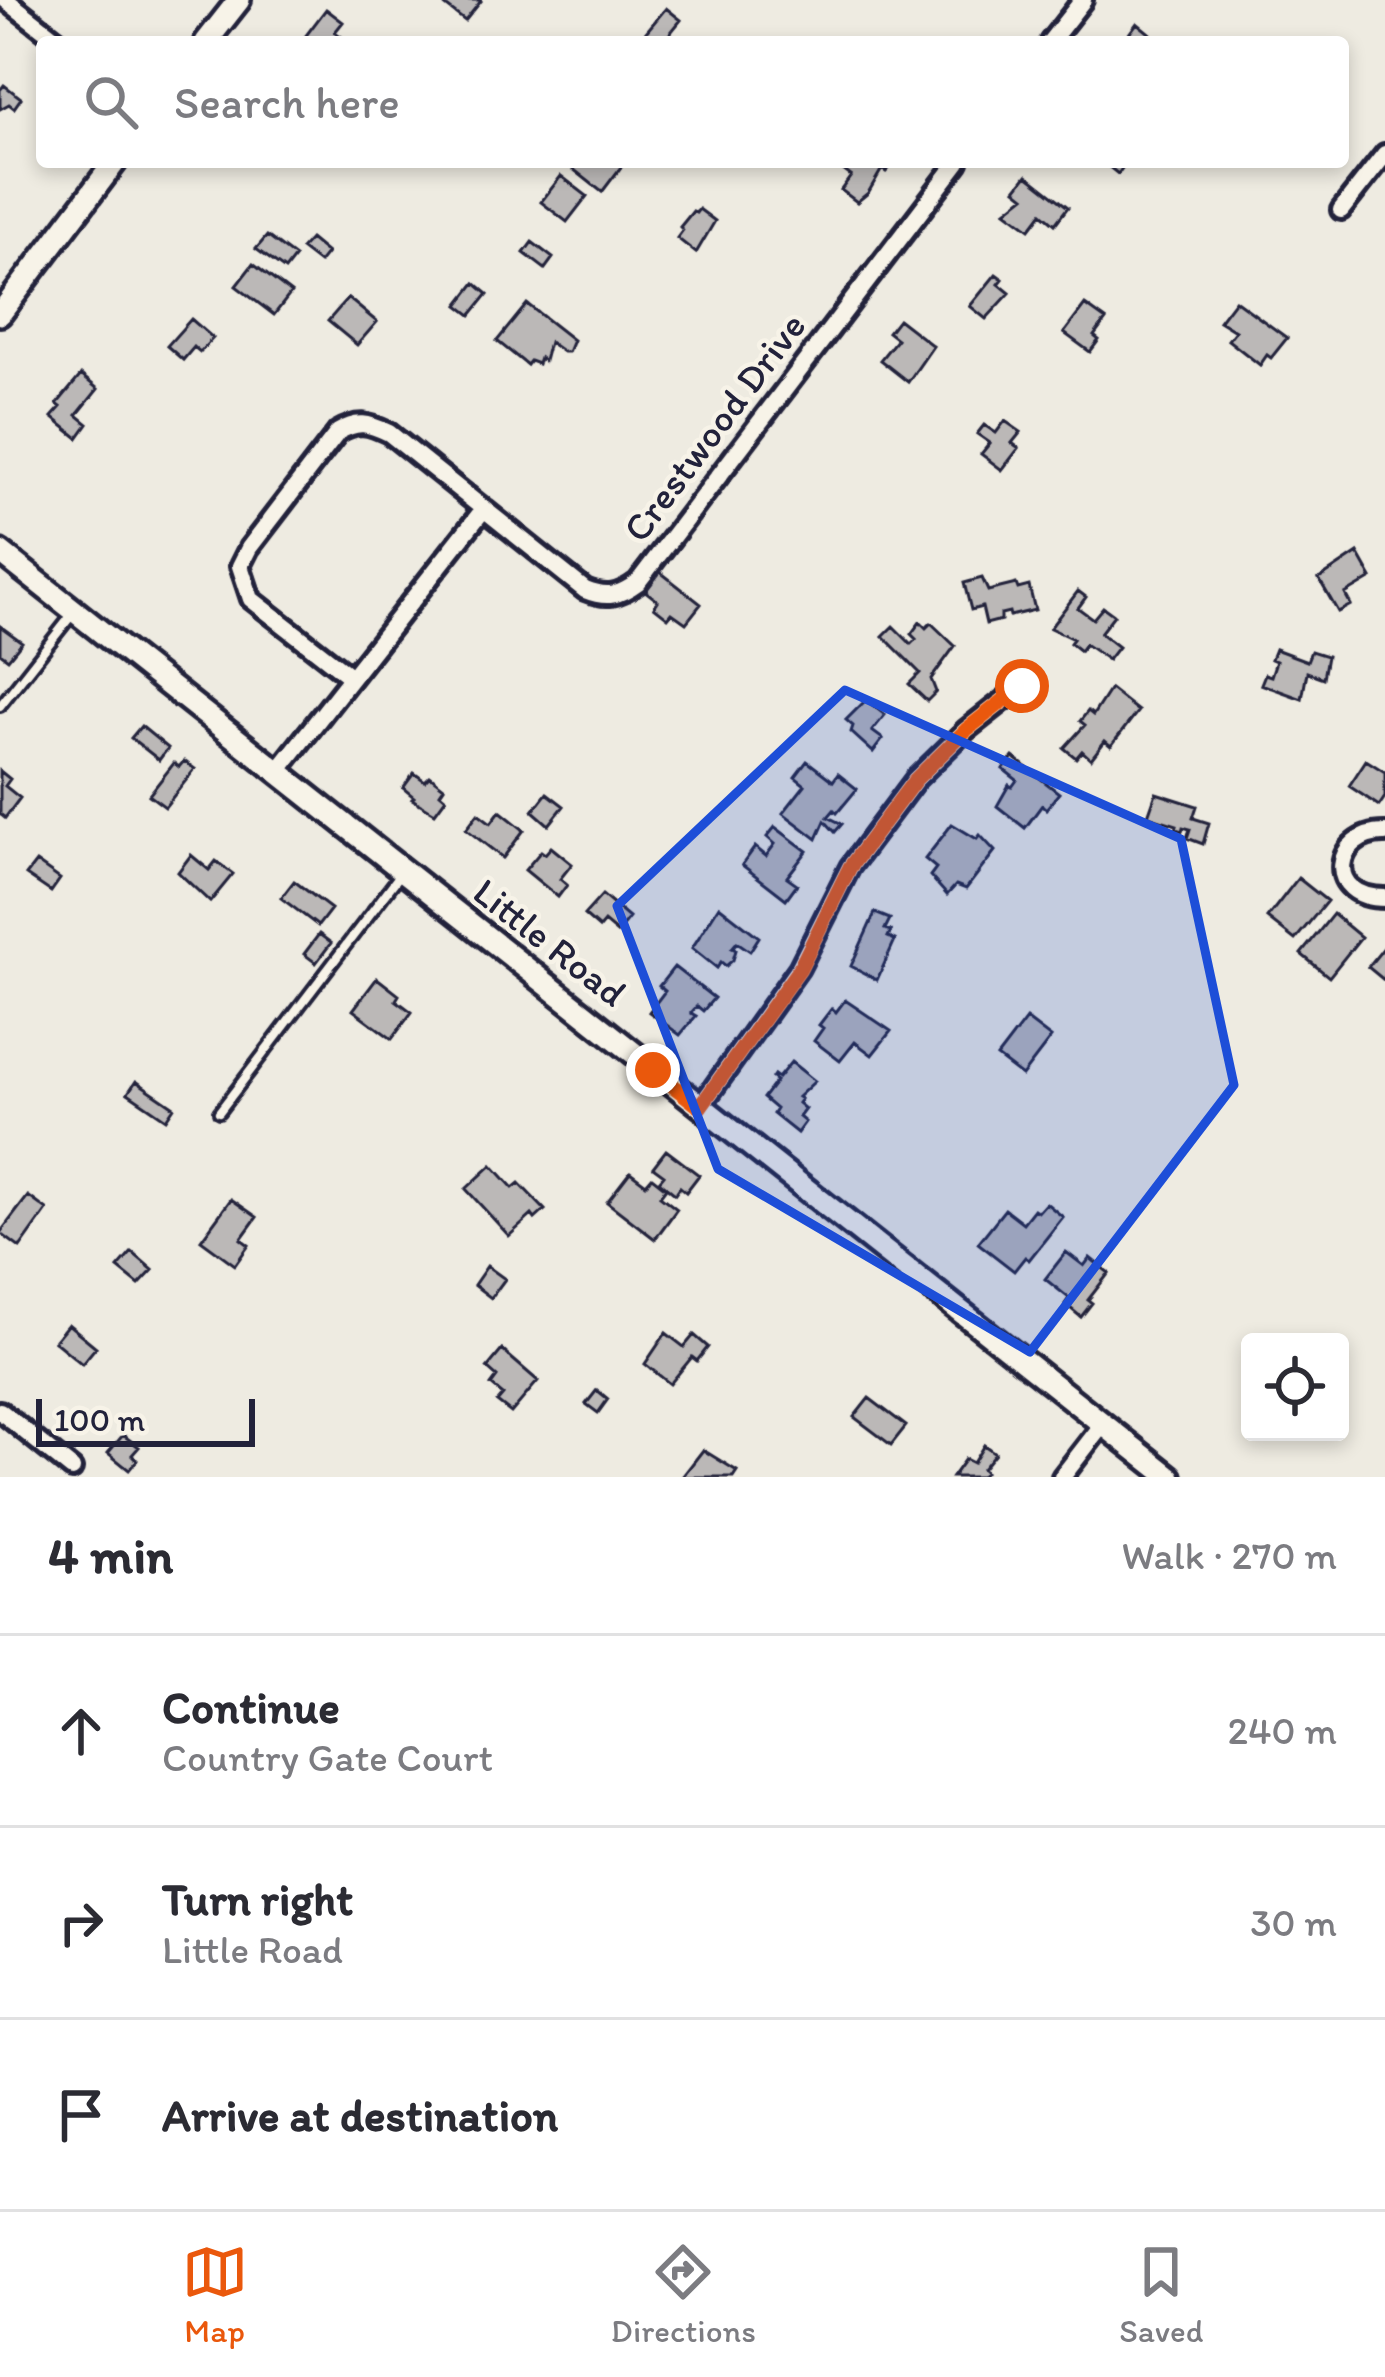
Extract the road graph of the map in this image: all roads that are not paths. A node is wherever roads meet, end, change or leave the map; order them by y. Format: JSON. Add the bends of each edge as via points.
{"nodes":[{"id":1,"x":6,"y":0,"type":"edge"},
{"id":2,"x":238,"y":0,"type":"edge"},
{"id":3,"x":1083,"y":0,"type":"edge"},
{"id":4,"x":52,"y":36,"type":"edge"},
{"id":5,"x":211,"y":36,"type":"edge"},
{"id":6,"x":1055,"y":36,"type":"edge"},
{"id":7,"x":1385,"y":154,"type":"edge"},
{"id":8,"x":110,"y":168,"type":"edge"},
{"id":9,"x":953,"y":168,"type":"edge"},
{"id":10,"x":1341,"y":210,"type":"dead end"},
{"id":11,"x":0,"y":314,"type":"edge"},
{"id":12,"x":483,"y":509,"type":"junction"},
{"id":13,"x":0,"y":551,"type":"edge"},
{"id":14,"x":74,"y":610,"type":"junction"},
{"id":15,"x":351,"y":677,"type":"junction"},
{"id":16,"x":1022,"y":686,"type":"dead end"},
{"id":17,"x":0,"y":706,"type":"edge"},
{"id":18,"x":278,"y":771,"type":"junction"},
{"id":19,"x":1385,"y":833,"type":"edge"},
{"id":20,"x":403,"y":871,"type":"junction"},
{"id":21,"x":1385,"y":898,"type":"edge"},
{"id":22,"x":700,"y":1107,"type":"junction"},
{"id":23,"x":219,"y":1112,"type":"dead end"},
{"id":24,"x":0,"y":1411,"type":"edge"},
{"id":25,"x":1103,"y":1424,"type":"junction"},
{"id":26,"x":73,"y":1469,"type":"dead end"},
{"id":27,"x":1062,"y":1477,"type":"edge"},
{"id":28,"x":1170,"y":1477,"type":"edge"}],
"edges":[{"from":1,"to":4,"type":"street"},
{"from":2,"to":5,"type":"street"},
{"from":3,"to":6,"type":"street"},
{"from":7,"to":10,"type":"street"},
{"from":8,"to":11,"type":"street"},
{"from":9,"to":12,"type":"street","name":"Crestwood Drive","via":[[622,594],[585,590]]},
{"from":12,"to":15,"type":"street"},
{"from":12,"to":15,"type":"street","via":[[371,424],[338,432],[310,467],[249,548],[242,580],[250,599]]},
{"from":13,"to":14,"type":"street","name":"Little Road"},
{"from":14,"to":17,"type":"lane"},
{"from":14,"to":18,"type":"street","name":"Little Road"},
{"from":15,"to":18,"type":"street"},
{"from":16,"to":22,"type":"street","via":[[915,780],[850,867],[800,968]]},
{"from":18,"to":20,"type":"street","name":"Little Road"},
{"from":19,"to":21,"type":"street","via":[[1363,835],[1342,868],[1362,898]]},
{"from":20,"to":22,"type":"street","name":"Little Road"},
{"from":20,"to":23,"type":"lane"},
{"from":22,"to":25,"type":"street","name":"Little Road"},
{"from":24,"to":26,"type":"street"},
{"from":25,"to":27,"type":"street"},
{"from":25,"to":28,"type":"street","name":"Little Road"}]}
